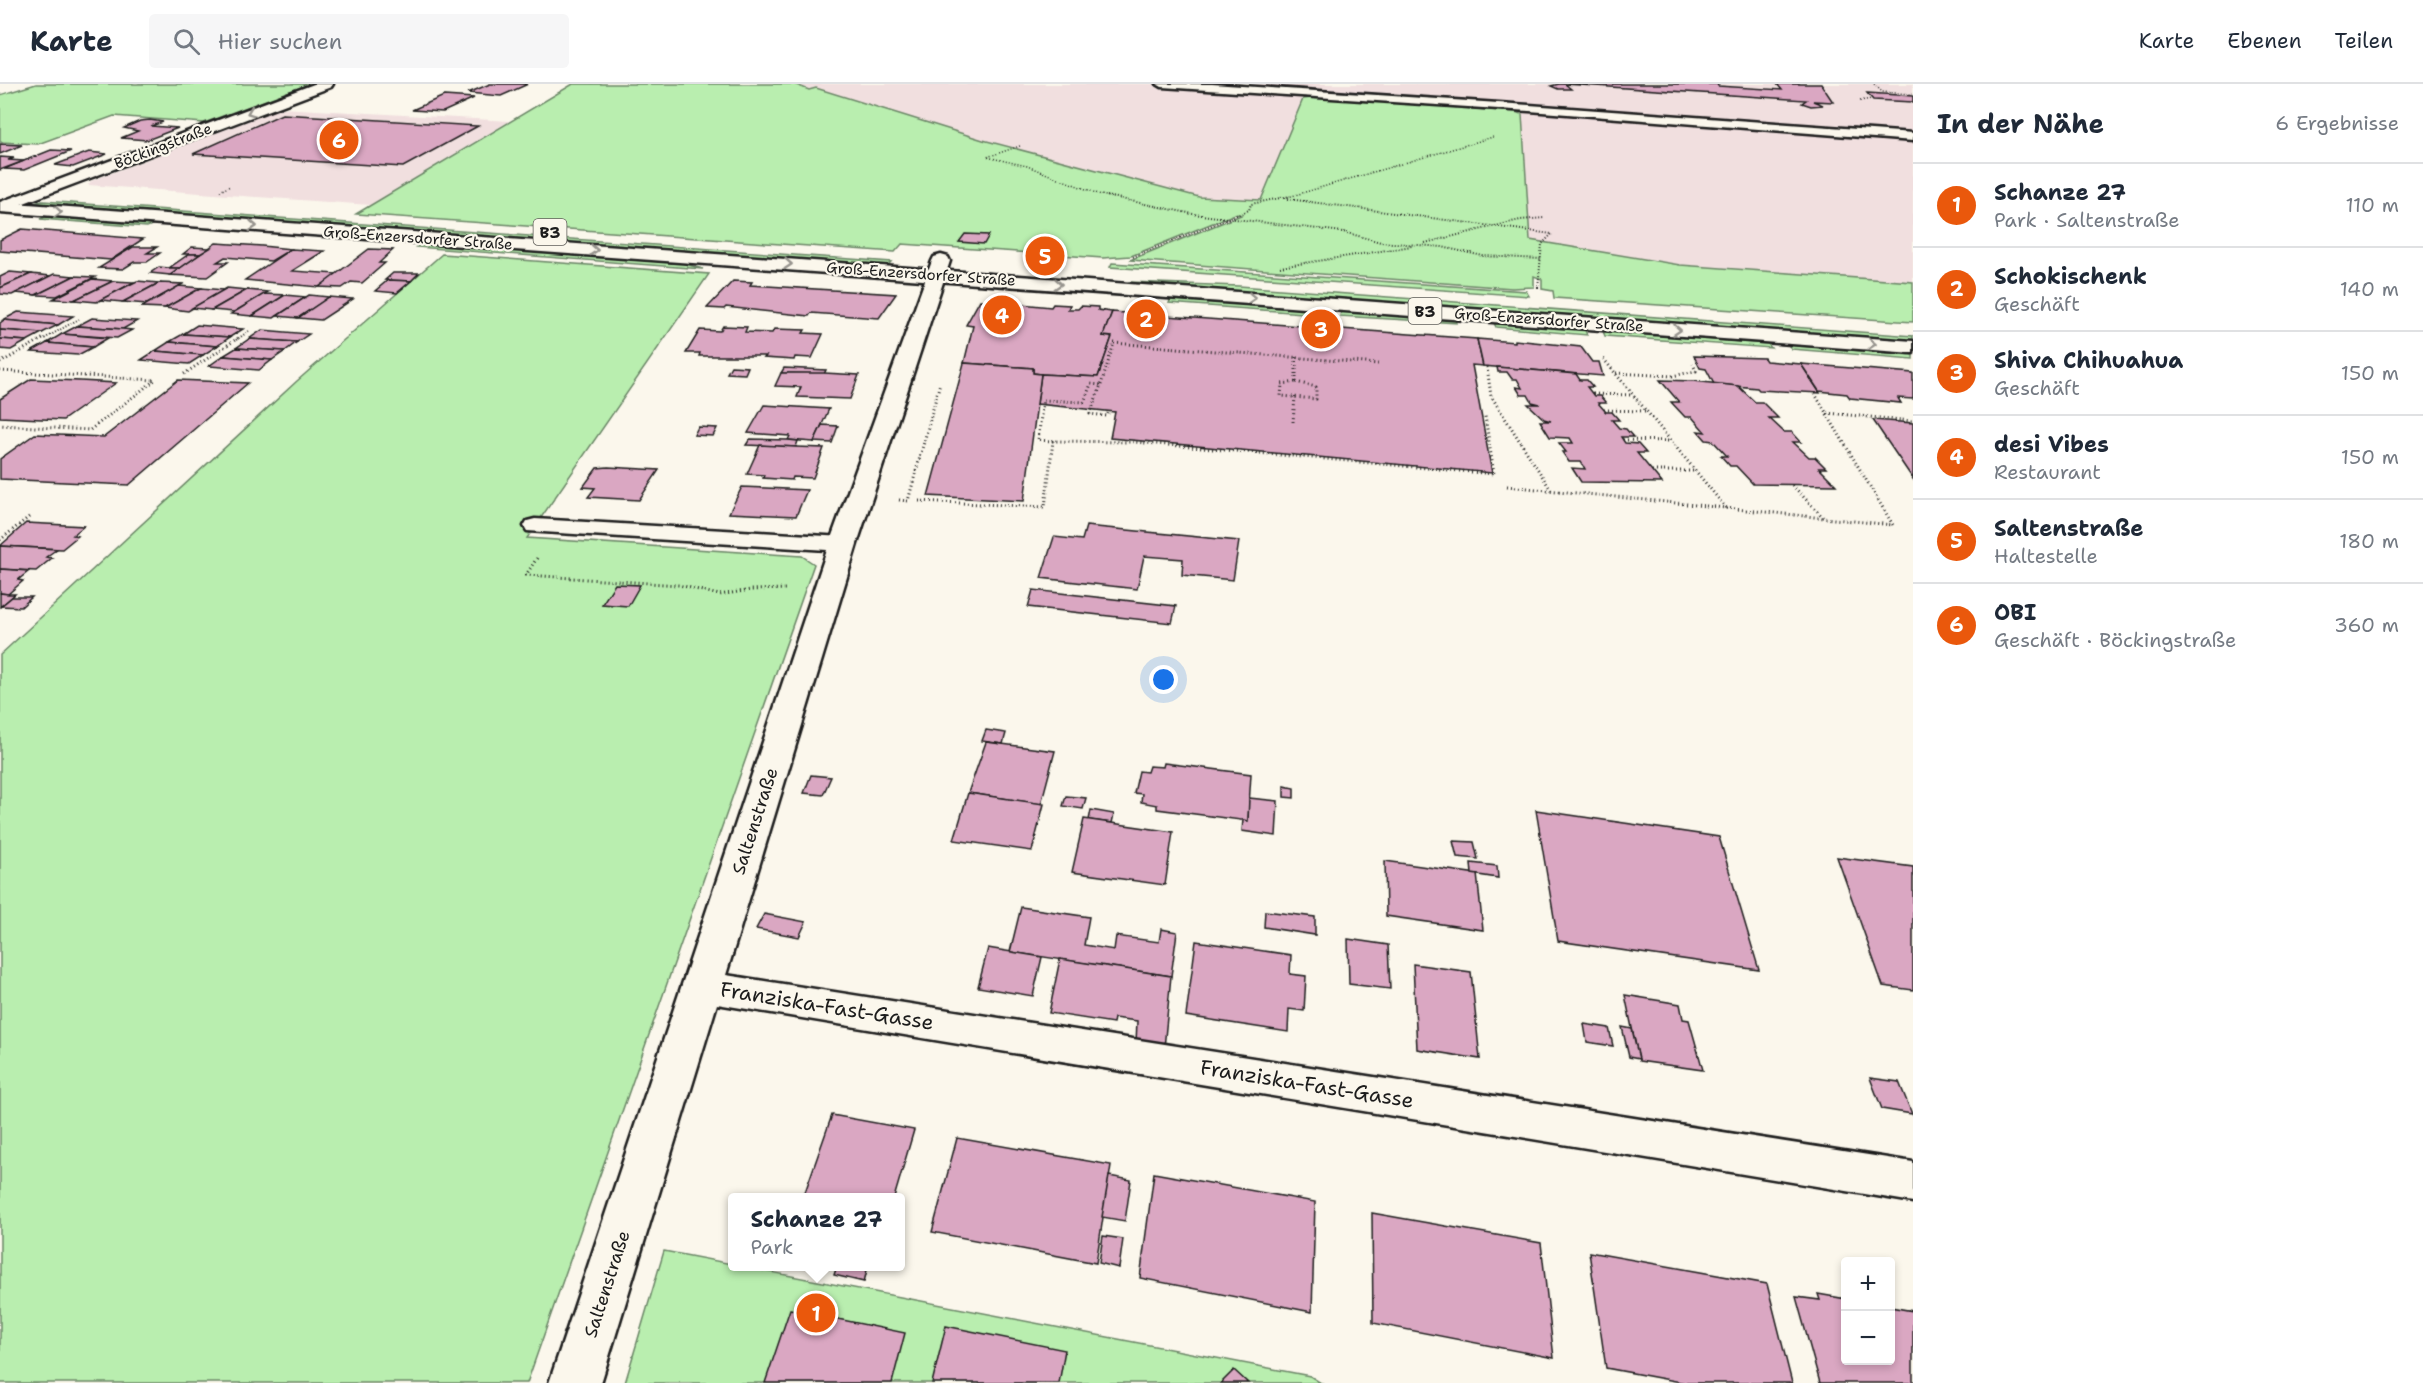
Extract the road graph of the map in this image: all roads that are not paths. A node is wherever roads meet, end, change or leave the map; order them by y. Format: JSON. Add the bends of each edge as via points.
{"nodes":[{"id":1,"x":326,"y":84,"type":"edge"},
{"id":2,"x":1162,"y":84,"type":"edge"},
{"id":3,"x":1604,"y":102,"type":"dead end"},
{"id":4,"x":1553,"y":111,"type":"junction"},
{"id":5,"x":1788,"y":116,"type":"dead end"},
{"id":6,"x":1854,"y":133,"type":"junction"},
{"id":7,"x":1913,"y":137,"type":"edge"},
{"id":8,"x":31,"y":195,"type":"junction"},
{"id":9,"x":0,"y":202,"type":"edge"},
{"id":10,"x":939,"y":268,"type":"junction"},
{"id":11,"x":1913,"y":330,"type":"edge"},
{"id":12,"x":1913,"y":347,"type":"edge"},
{"id":13,"x":535,"y":526,"type":"dead end"},
{"id":14,"x":843,"y":544,"type":"junction"},
{"id":15,"x":701,"y":986,"type":"junction"},
{"id":16,"x":1913,"y":1182,"type":"edge"},
{"id":17,"x":575,"y":1383,"type":"edge"}],
"edges":[{"from":1,"to":8,"type":"main road","name":"Böckingstraße","one_way":true},
{"from":2,"to":4,"type":"lane"},
{"from":3,"to":4,"type":"lane"},
{"from":4,"to":6,"type":"lane"},
{"from":5,"to":6,"type":"lane"},
{"from":6,"to":7,"type":"lane"},
{"from":8,"to":9,"type":"main road","name":"Groß-Enzersdorfer Straße","number":"B3"},
{"from":8,"to":10,"type":"main road","name":"Groß-Enzersdorfer Straße","number":"B3"},
{"from":9,"to":10,"type":"main road","name":"Groß-Enzersdorfer Straße","number":"B3","one_way":true},
{"from":10,"to":11,"type":"main road","name":"Groß-Enzersdorfer Straße","number":"B3"},
{"from":10,"to":12,"type":"main road","name":"Groß-Enzersdorfer Straße","number":"B3","one_way":true},
{"from":10,"to":14,"type":"main road","name":"Saltenstraße"},
{"from":13,"to":14,"type":"lane"},
{"from":14,"to":15,"type":"main road","name":"Saltenstraße"},
{"from":15,"to":16,"type":"main road","name":"Franziska-Fast-Gasse"},
{"from":15,"to":17,"type":"main road","name":"Saltenstraße"}]}
